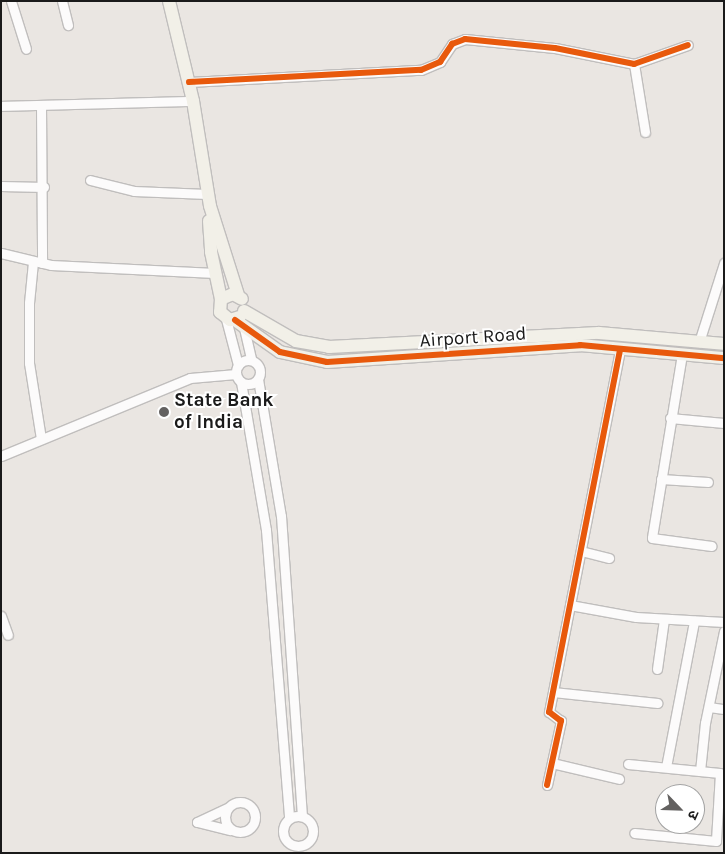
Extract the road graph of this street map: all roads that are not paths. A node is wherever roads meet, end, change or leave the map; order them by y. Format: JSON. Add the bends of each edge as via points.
{"nodes":[{"id":1,"x":11,"y":1,"type":"edge"},
{"id":2,"x":62,"y":1,"type":"edge"},
{"id":3,"x":169,"y":1,"type":"edge"},
{"id":4,"x":68,"y":25,"type":"dead end"},
{"id":5,"x":688,"y":44,"type":"dead end"},
{"id":6,"x":26,"y":49,"type":"dead end"},
{"id":7,"x":634,"y":64,"type":"junction"},
{"id":8,"x":189,"y":82,"type":"junction"},
{"id":9,"x":193,"y":101,"type":"junction"},
{"id":10,"x":41,"y":105,"type":"junction"},
{"id":11,"x":1,"y":106,"type":"edge"},
{"id":12,"x":645,"y":132,"type":"dead end"},
{"id":13,"x":90,"y":180,"type":"dead end"},
{"id":14,"x":1,"y":186,"type":"edge"},
{"id":15,"x":44,"y":187,"type":"junction"},
{"id":16,"x":208,"y":200,"type":"junction"},
{"id":17,"x":1,"y":253,"type":"edge"},
{"id":18,"x":37,"y":262,"type":"junction"},
{"id":19,"x":724,"y":263,"type":"edge"},
{"id":20,"x":215,"y":273,"type":"junction"},
{"id":21,"x":238,"y":295,"type":"junction"},
{"id":22,"x":221,"y":299,"type":"junction"},
{"id":23,"x":244,"y":311,"type":"junction"},
{"id":24,"x":235,"y":322,"type":"junction"},
{"id":25,"x":699,"y":342,"type":"junction"},
{"id":26,"x":724,"y":344,"type":"edge"},
{"id":27,"x":620,"y":349,"type":"junction"},
{"id":28,"x":682,"y":354,"type":"junction"},
{"id":29,"x":724,"y":358,"type":"edge"},
{"id":30,"x":251,"y":359,"type":"junction"},
{"id":31,"x":238,"y":365,"type":"junction"},
{"id":32,"x":239,"y":378,"type":"junction"},
{"id":33,"x":258,"y":379,"type":"junction"},
{"id":34,"x":670,"y":418,"type":"junction"},
{"id":35,"x":724,"y":423,"type":"edge"},
{"id":36,"x":41,"y":439,"type":"junction"},
{"id":37,"x":1,"y":456,"type":"edge"},
{"id":38,"x":661,"y":479,"type":"junction"},
{"id":39,"x":708,"y":482,"type":"dead end"},
{"id":40,"x":711,"y":546,"type":"dead end"},
{"id":41,"x":581,"y":551,"type":"junction"},
{"id":42,"x":609,"y":558,"type":"dead end"},
{"id":43,"x":570,"y":605,"type":"junction"},
{"id":44,"x":1,"y":616,"type":"edge"},
{"id":45,"x":664,"y":619,"type":"junction"},
{"id":46,"x":694,"y":621,"type":"junction"},
{"id":47,"x":724,"y":622,"type":"edge"},
{"id":48,"x":724,"y":631,"type":"edge"},
{"id":49,"x":8,"y":635,"type":"dead end"},
{"id":50,"x":721,"y":658,"type":"edge"},
{"id":51,"x":657,"y":669,"type":"dead end"},
{"id":52,"x":553,"y":692,"type":"junction"},
{"id":53,"x":657,"y":703,"type":"dead end"},
{"id":54,"x":709,"y":707,"type":"junction"},
{"id":55,"x":724,"y":709,"type":"edge"},
{"id":56,"x":552,"y":763,"type":"junction"},
{"id":57,"x":628,"y":764,"type":"dead end"},
{"id":58,"x":666,"y":767,"type":"junction"},
{"id":59,"x":700,"y":771,"type":"junction"},
{"id":60,"x":619,"y":779,"type":"dead end"},
{"id":61,"x":547,"y":785,"type":"dead end"},
{"id":62,"x":227,"y":808,"type":"junction"},
{"id":63,"x":302,"y":816,"type":"junction"},
{"id":64,"x":289,"y":818,"type":"junction"},
{"id":65,"x":231,"y":830,"type":"junction"},
{"id":66,"x":634,"y":833,"type":"dead end"}],
"edges":[{"from":1,"to":6,"type":"street"},
{"from":2,"to":4,"type":"street"},
{"from":3,"to":8,"type":"street"},
{"from":5,"to":7,"type":"street"},
{"from":7,"to":8,"type":"street","via":[[555,48],[465,39],[452,44],[440,62],[421,70]]},
{"from":7,"to":12,"type":"street"},
{"from":8,"to":9,"type":"street"},
{"from":9,"to":10,"type":"street"},
{"from":9,"to":16,"type":"street"},
{"from":10,"to":11,"type":"street"},
{"from":10,"to":15,"type":"street"},
{"from":13,"to":16,"type":"street","via":[[134,191]]},
{"from":14,"to":15,"type":"street"},
{"from":15,"to":18,"type":"street"},
{"from":16,"to":20,"type":"street"},
{"from":16,"to":21,"type":"street"},
{"from":17,"to":18,"type":"street"},
{"from":18,"to":20,"type":"street"},
{"from":18,"to":36,"type":"street","via":[[29,303],[29,363]]},
{"from":19,"to":25,"type":"street"},
{"from":20,"to":22,"type":"street"},
{"from":21,"to":22,"type":"street","via":[[228,294]]},
{"from":21,"to":23,"type":"street","via":[[244,302]]},
{"from":22,"to":24,"type":"street","via":[[219,308]]},
{"from":23,"to":24,"type":"street"},
{"from":23,"to":25,"type":"street","name":"Airport Road","via":[[296,341],[329,347],[599,333]]},
{"from":24,"to":27,"type":"street","name":"Airport Road","via":[[280,352],[327,362],[580,346]]},
{"from":24,"to":30,"type":"street"},
{"from":24,"to":31,"type":"street"},
{"from":25,"to":26,"type":"street","name":"Airport Road"},
{"from":27,"to":28,"type":"street","name":"Airport Road"},
{"from":27,"to":41,"type":"street"},
{"from":28,"to":29,"type":"street","name":"Airport Road"},
{"from":28,"to":34,"type":"street"},
{"from":30,"to":31,"type":"street"},
{"from":30,"to":33,"type":"street","via":[[260,370]]},
{"from":31,"to":32,"type":"street"},
{"from":32,"to":33,"type":"street","via":[[251,384]]},
{"from":32,"to":36,"type":"street","via":[[190,378]]},
{"from":32,"to":64,"type":"street","via":[[266,530]]},
{"from":33,"to":63,"type":"street","via":[[281,516]]},
{"from":34,"to":35,"type":"street"},
{"from":34,"to":38,"type":"street"},
{"from":36,"to":37,"type":"street"},
{"from":38,"to":39,"type":"street"},
{"from":38,"to":40,"type":"street","via":[[652,538]]},
{"from":41,"to":42,"type":"street"},
{"from":41,"to":43,"type":"street"},
{"from":43,"to":45,"type":"street"},
{"from":43,"to":52,"type":"street"},
{"from":44,"to":49,"type":"street"},
{"from":45,"to":46,"type":"street"},
{"from":45,"to":51,"type":"street"},
{"from":46,"to":47,"type":"street"},
{"from":46,"to":58,"type":"street"},
{"from":48,"to":50,"type":"street"},
{"from":50,"to":54,"type":"street"},
{"from":52,"to":53,"type":"street"},
{"from":52,"to":56,"type":"street","via":[[549,712],[561,721]]},
{"from":54,"to":55,"type":"street"},
{"from":54,"to":59,"type":"street"},
{"from":56,"to":60,"type":"street"},
{"from":56,"to":61,"type":"street"},
{"from":57,"to":58,"type":"street"},
{"from":58,"to":59,"type":"street"},
{"from":59,"to":66,"type":"street","via":[[720,772],[716,841]]},
{"from":62,"to":65,"type":"street","via":[[224,820]]},
{"from":62,"to":65,"type":"street","via":[[197,822]]},
{"from":62,"to":65,"type":"street","via":[[244,802],[255,814],[255,820],[247,830]]},
{"from":63,"to":64,"type":"street"},
{"from":63,"to":64,"type":"street","via":[[310,822],[313,834],[301,846],[289,843],[282,833]]}]}
